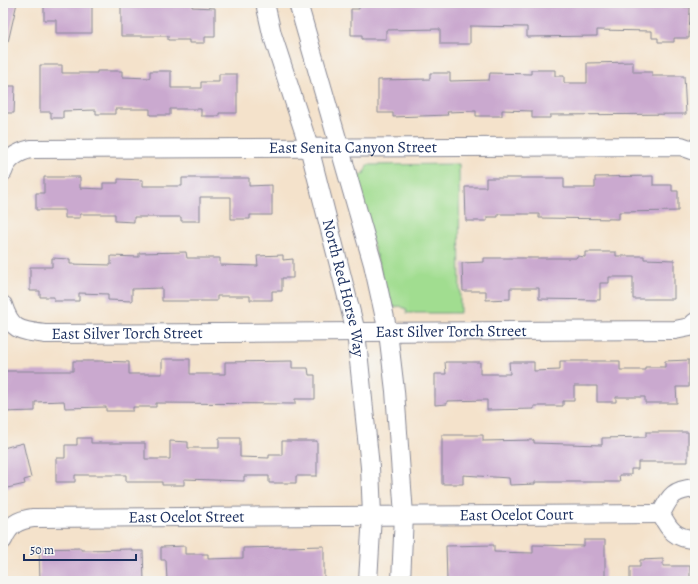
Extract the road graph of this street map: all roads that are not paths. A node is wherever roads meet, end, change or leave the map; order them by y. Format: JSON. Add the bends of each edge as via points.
{"nodes":[{"id":1,"x":265,"y":3,"type":"edge"},
{"id":2,"x":298,"y":3,"type":"edge"},
{"id":3,"x":309,"y":147,"type":"junction"},
{"id":4,"x":340,"y":147,"type":"junction"},
{"id":5,"x":695,"y":151,"type":"edge"},
{"id":6,"x":7,"y":165,"type":"edge"},
{"id":7,"x":7,"y":318,"type":"edge"},
{"id":8,"x":695,"y":322,"type":"edge"},
{"id":9,"x":356,"y":332,"type":"junction"},
{"id":10,"x":388,"y":332,"type":"junction"},
{"id":11,"x":695,"y":488,"type":"edge"},
{"id":12,"x":661,"y":514,"type":"junction"},
{"id":13,"x":372,"y":515,"type":"junction"},
{"id":14,"x":404,"y":515,"type":"junction"},
{"id":15,"x":5,"y":536,"type":"edge"},
{"id":16,"x":695,"y":539,"type":"edge"},
{"id":17,"x":368,"y":581,"type":"edge"},
{"id":18,"x":401,"y":581,"type":"edge"}],
"edges":[{"from":1,"to":3,"type":"street","name":"North Red Horse Way","via":[[272,34]]},
{"from":2,"to":4,"type":"street","name":"North Red Horse Way"},
{"from":3,"to":4,"type":"street","name":"East Senita Canyon Street"},
{"from":3,"to":6,"type":"street","name":"East Senita Canyon Street","via":[[31,148],[20,152]]},
{"from":3,"to":9,"type":"street","name":"North Red Horse Way"},
{"from":4,"to":5,"type":"street","name":"East Senita Canyon Street","via":[[681,146]]},
{"from":4,"to":10,"type":"street","name":"North Red Horse Way","via":[[373,264]]},
{"from":7,"to":9,"type":"street","name":"East Silver Torch Street","via":[[26,332],[46,334]]},
{"from":8,"to":10,"type":"street","name":"East Silver Torch Street","via":[[690,327],[675,330]]},
{"from":9,"to":10,"type":"street","name":"East Silver Torch Street"},
{"from":9,"to":13,"type":"street","name":"North Red Horse Way","via":[[370,467]]},
{"from":10,"to":14,"type":"street","name":"North Red Horse Way"},
{"from":11,"to":12,"type":"street","via":[[682,489],[669,497]]},
{"from":12,"to":14,"type":"street","name":"East Ocelot Court"},
{"from":12,"to":16,"type":"street","via":[[667,527],[677,536]]},
{"from":13,"to":14,"type":"street","name":"East Ocelot Court"},
{"from":13,"to":15,"type":"street","name":"East Ocelot Street","via":[[33,518],[18,521]]},
{"from":13,"to":17,"type":"street","name":"North Red Horse Way"},
{"from":14,"to":18,"type":"street","name":"North Red Horse Way"}]}
